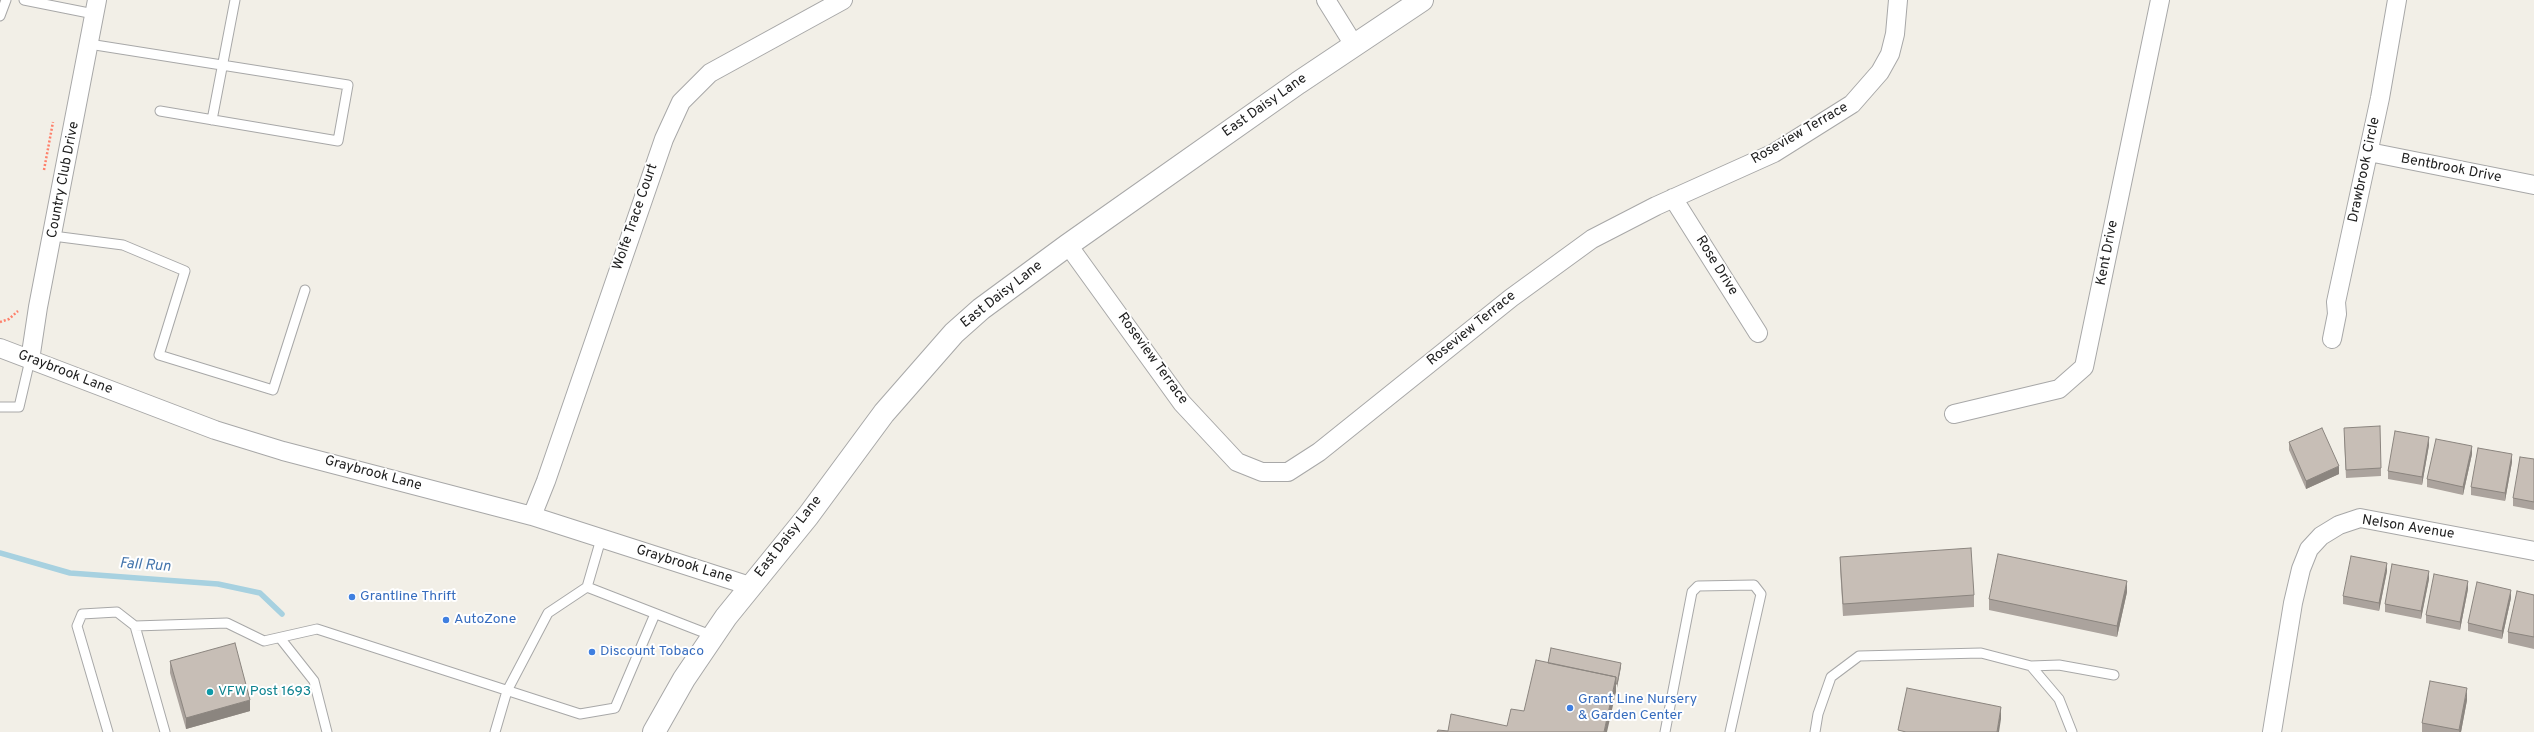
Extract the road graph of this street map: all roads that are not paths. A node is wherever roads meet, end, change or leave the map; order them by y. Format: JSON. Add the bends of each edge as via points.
{"nodes":[{"id":1,"x":6,"y":0,"type":"edge"},
{"id":2,"x":24,"y":0,"type":"edge"},
{"id":3,"x":235,"y":0,"type":"edge"},
{"id":4,"x":843,"y":0,"type":"edge"},
{"id":5,"x":1326,"y":0,"type":"edge"},
{"id":6,"x":1422,"y":0,"type":"edge"},
{"id":7,"x":1898,"y":0,"type":"edge"},
{"id":8,"x":2160,"y":0,"type":"edge"},
{"id":9,"x":2398,"y":0,"type":"edge"},
{"id":10,"x":95,"y":7,"type":"edge"},
{"id":11,"x":0,"y":16,"type":"edge"},
{"id":12,"x":89,"y":44,"type":"junction"},
{"id":13,"x":1354,"y":45,"type":"junction"},
{"id":14,"x":223,"y":65,"type":"junction"},
{"id":15,"x":160,"y":111,"type":"dead end"},
{"id":16,"x":212,"y":120,"type":"junction"},
{"id":17,"x":2369,"y":152,"type":"junction"},
{"id":18,"x":2534,"y":185,"type":"edge"},
{"id":19,"x":1673,"y":198,"type":"junction"},
{"id":20,"x":53,"y":236,"type":"junction"},
{"id":21,"x":1068,"y":245,"type":"junction"},
{"id":22,"x":305,"y":290,"type":"dead end"},
{"id":23,"x":1758,"y":333,"type":"dead end"},
{"id":24,"x":2332,"y":339,"type":"dead end"},
{"id":25,"x":0,"y":348,"type":"edge"},
{"id":26,"x":30,"y":360,"type":"junction"},
{"id":27,"x":0,"y":407,"type":"edge"},
{"id":28,"x":1954,"y":414,"type":"dead end"},
{"id":29,"x":532,"y":516,"type":"junction"},
{"id":30,"x":601,"y":539,"type":"junction"},
{"id":31,"x":2534,"y":551,"type":"edge"},
{"id":32,"x":750,"y":586,"type":"junction"},
{"id":33,"x":587,"y":587,"type":"junction"},
{"id":34,"x":656,"y":614,"type":"junction"},
{"id":35,"x":135,"y":626,"type":"junction"},
{"id":36,"x":713,"y":636,"type":"junction"},
{"id":37,"x":280,"y":638,"type":"junction"},
{"id":38,"x":2031,"y":666,"type":"junction"},
{"id":39,"x":2114,"y":676,"type":"dead end"},
{"id":40,"x":507,"y":691,"type":"junction"},
{"id":41,"x":108,"y":732,"type":"edge"},
{"id":42,"x":165,"y":732,"type":"edge"},
{"id":43,"x":327,"y":732,"type":"edge"},
{"id":44,"x":495,"y":732,"type":"edge"},
{"id":45,"x":654,"y":732,"type":"edge"},
{"id":46,"x":1665,"y":732,"type":"edge"},
{"id":47,"x":1730,"y":732,"type":"edge"},
{"id":48,"x":1815,"y":732,"type":"edge"},
{"id":49,"x":2072,"y":732,"type":"edge"},
{"id":50,"x":2272,"y":732,"type":"edge"}],
"edges":[{"from":1,"to":11,"type":"lane"},
{"from":2,"to":10,"type":"lane"},
{"from":3,"to":14,"type":"lane"},
{"from":4,"to":29,"type":"street","name":"Wolfe Trace Court","via":[[710,73],[681,102],[664,138]]},
{"from":5,"to":13,"type":"street"},
{"from":6,"to":13,"type":"street","name":"East Daisy Lane"},
{"from":7,"to":19,"type":"street","name":"Roseview Terrace","via":[[1895,34],[1890,54],[1880,72],[1852,104],[1774,153]]},
{"from":8,"to":28,"type":"street","name":"Kent Drive","via":[[2084,367],[2059,389]]},
{"from":9,"to":17,"type":"street","name":"Drawbrook Circle"},
{"from":10,"to":12,"type":"street","name":"Country Club Drive"},
{"from":12,"to":14,"type":"lane"},
{"from":12,"to":20,"type":"street","name":"Country Club Drive"},
{"from":13,"to":21,"type":"street","name":"East Daisy Lane"},
{"from":14,"to":16,"type":"lane"},
{"from":14,"to":16,"type":"lane","via":[[348,85],[338,141]]},
{"from":15,"to":16,"type":"lane"},
{"from":17,"to":18,"type":"street","name":"Bentbrook Drive"},
{"from":17,"to":24,"type":"street","name":"Drawbrook Circle","via":[[2336,302],[2337,314]]},
{"from":19,"to":21,"type":"street","name":"Roseview Terrace","via":[[1571,252],[1319,452],[1288,472],[1262,472],[1238,462],[1182,403]]},
{"from":19,"to":23,"type":"street","name":"Rose Drive"},
{"from":20,"to":22,"type":"lane","via":[[123,245],[185,271],[159,355],[273,390]]},
{"from":20,"to":26,"type":"street","name":"Country Club Drive"},
{"from":21,"to":32,"type":"street","name":"East Daisy Lane","via":[[981,308],[929,359],[884,413],[808,516]]},
{"from":25,"to":26,"type":"street","name":"Graybrook Lane"},
{"from":26,"to":27,"type":"lane","via":[[19,407]]},
{"from":26,"to":29,"type":"street","name":"Graybrook Lane","via":[[215,430],[283,451]]},
{"from":29,"to":30,"type":"street","name":"Graybrook Lane"},
{"from":30,"to":32,"type":"street","name":"Graybrook Lane"},
{"from":30,"to":33,"type":"lane"},
{"from":31,"to":50,"type":"street","name":"Nelson Avenue","via":[[2360,518],[2339,525],[2321,536],[2309,549],[2293,603]]},
{"from":32,"to":36,"type":"street","name":"East Daisy Lane"},
{"from":33,"to":34,"type":"lane"},
{"from":33,"to":40,"type":"lane","via":[[548,613]]},
{"from":34,"to":36,"type":"lane"},
{"from":34,"to":40,"type":"lane","via":[[615,708],[580,714]]},
{"from":35,"to":37,"type":"lane","via":[[227,623],[264,642]]},
{"from":35,"to":41,"type":"lane","via":[[117,612],[82,614],[77,626]]},
{"from":35,"to":42,"type":"lane"},
{"from":36,"to":45,"type":"street","name":"East Daisy Lane"},
{"from":37,"to":40,"type":"lane","via":[[317,629]]},
{"from":37,"to":43,"type":"lane","via":[[314,681]]},
{"from":38,"to":39,"type":"lane","via":[[2059,665]]},
{"from":38,"to":48,"type":"lane","via":[[1981,653],[1860,656],[1831,677],[1818,714]]},
{"from":38,"to":49,"type":"lane","via":[[2059,699]]},
{"from":40,"to":44,"type":"lane"},
{"from":46,"to":47,"type":"lane","via":[[1692,592],[1698,586],[1754,585],[1761,594]]}]}
